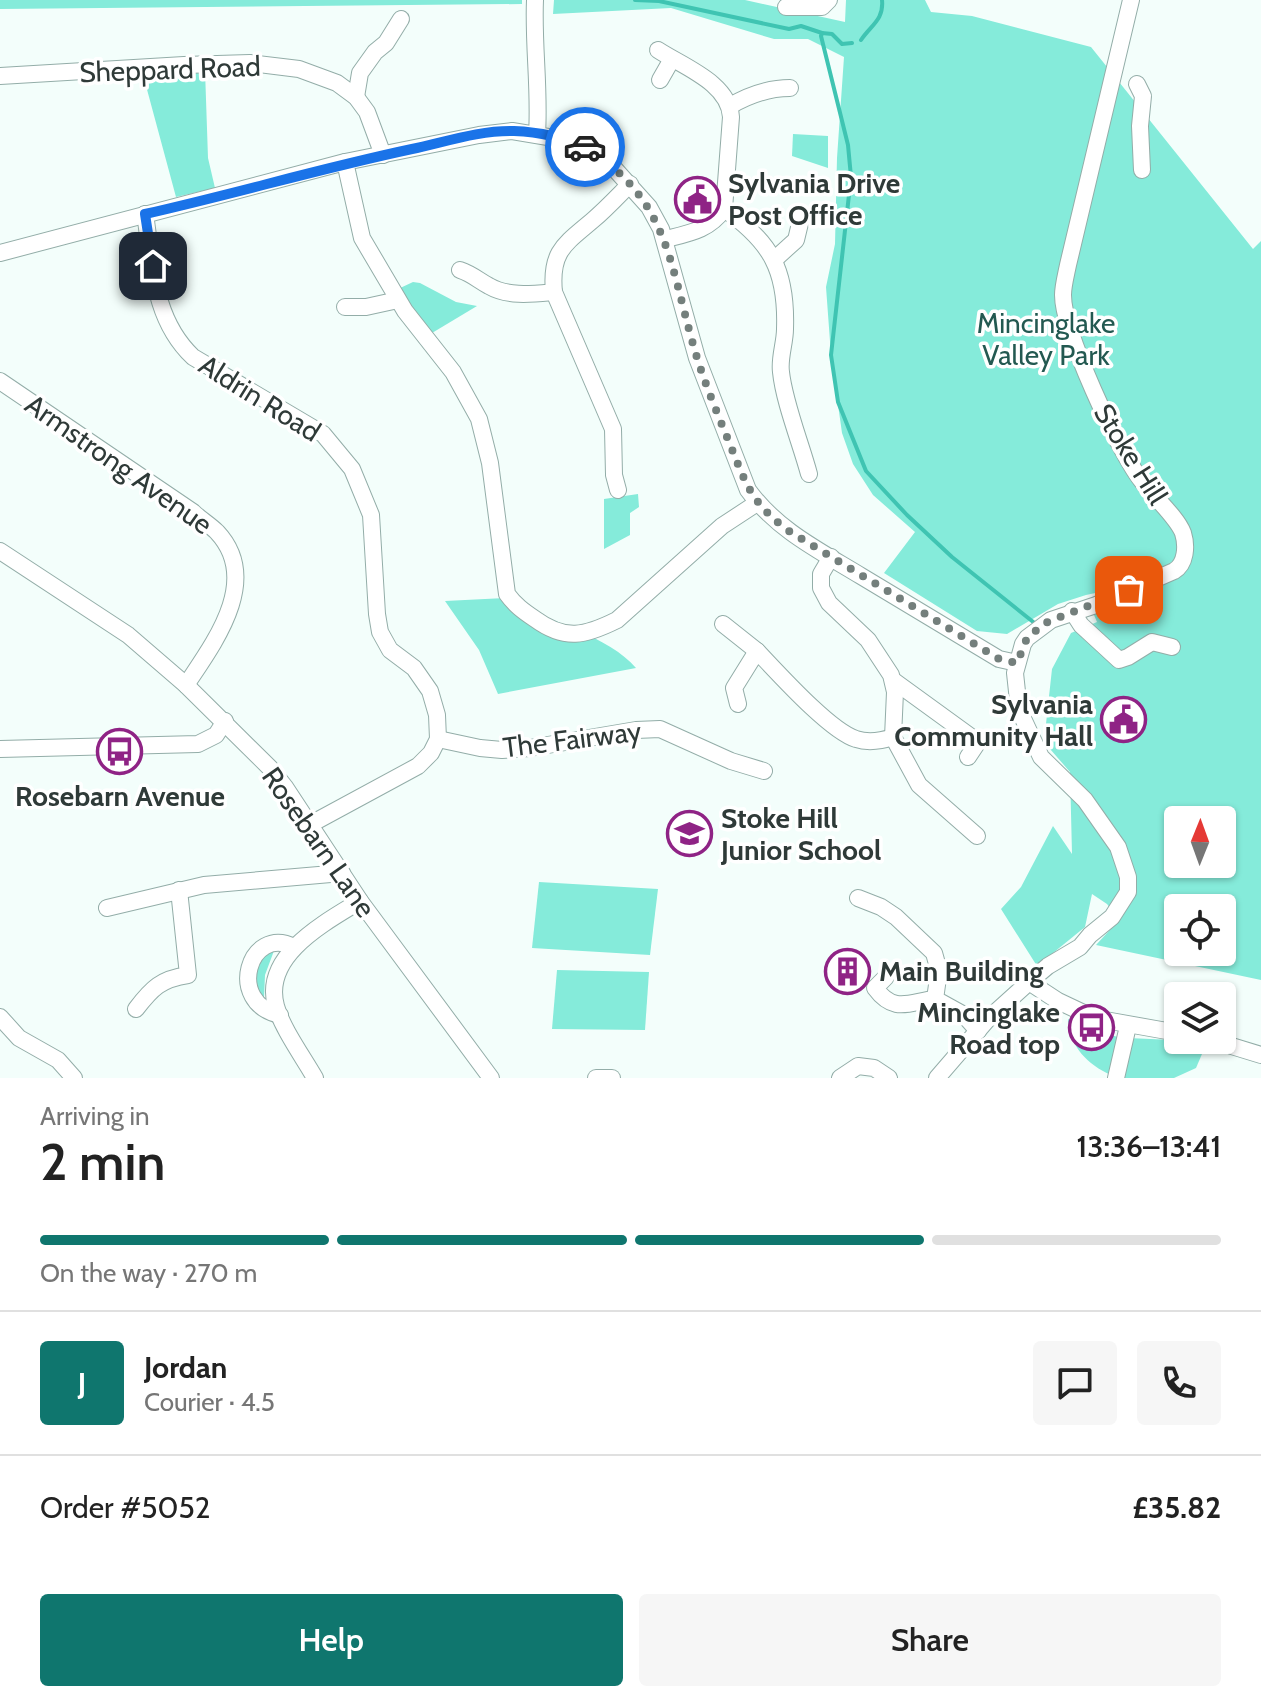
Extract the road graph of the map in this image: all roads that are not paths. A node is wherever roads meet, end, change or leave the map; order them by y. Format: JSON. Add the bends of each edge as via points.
{"nodes":[{"id":1,"x":535,"y":0,"type":"edge"},
{"id":2,"x":829,"y":0,"type":"edge"},
{"id":3,"x":1131,"y":0,"type":"edge"},
{"id":4,"x":786,"y":7,"type":"dead end"},
{"id":5,"x":401,"y":19,"type":"dead end"},
{"id":6,"x":360,"y":73,"type":"junction"},
{"id":7,"x":0,"y":76,"type":"edge"},
{"id":8,"x":660,"y":80,"type":"dead end"},
{"id":9,"x":337,"y":83,"type":"junction"},
{"id":10,"x":1137,"y":84,"type":"dead end"},
{"id":11,"x":785,"y":93,"type":"dead end"},
{"id":12,"x":356,"y":97,"type":"junction"},
{"id":13,"x":730,"y":106,"type":"junction"},
{"id":14,"x":537,"y":134,"type":"junction"},
{"id":15,"x":383,"y":155,"type":"junction"},
{"id":16,"x":345,"y":162,"type":"junction"},
{"id":17,"x":1142,"y":170,"type":"dead end"},
{"id":18,"x":630,"y":184,"type":"junction"},
{"id":19,"x":724,"y":209,"type":"junction"},
{"id":20,"x":145,"y":214,"type":"junction"},
{"id":21,"x":802,"y":215,"type":"dead end"},
{"id":22,"x":666,"y":239,"type":"junction"},
{"id":23,"x":0,"y":253,"type":"edge"},
{"id":24,"x":775,"y":259,"type":"junction"},
{"id":25,"x":460,"y":270,"type":"dead end"},
{"id":26,"x":554,"y":292,"type":"junction"},
{"id":27,"x":398,"y":300,"type":"junction"},
{"id":28,"x":345,"y":307,"type":"dead end"},
{"id":29,"x":0,"y":381,"type":"edge"},
{"id":30,"x":809,"y":474,"type":"dead end"},
{"id":31,"x":597,"y":481,"type":"dead end"},
{"id":32,"x":757,"y":503,"type":"junction"},
{"id":33,"x":0,"y":551,"type":"edge"},
{"id":34,"x":831,"y":557,"type":"junction"},
{"id":35,"x":1072,"y":611,"type":"junction"},
{"id":36,"x":723,"y":624,"type":"dead end"},
{"id":37,"x":1172,"y":647,"type":"dead end"},
{"id":38,"x":757,"y":651,"type":"junction"},
{"id":39,"x":1017,"y":663,"type":"junction"},
{"id":40,"x":719,"y":677,"type":"dead end"},
{"id":41,"x":894,"y":681,"type":"junction"},
{"id":42,"x":186,"y":685,"type":"junction"},
{"id":43,"x":225,"y":721,"type":"junction"},
{"id":44,"x":893,"y":737,"type":"junction"},
{"id":45,"x":438,"y":739,"type":"junction"},
{"id":46,"x":0,"y":749,"type":"edge"},
{"id":47,"x":968,"y":757,"type":"dead end"},
{"id":48,"x":764,"y":771,"type":"dead end"},
{"id":49,"x":309,"y":825,"type":"junction"},
{"id":50,"x":977,"y":836,"type":"dead end"},
{"id":51,"x":342,"y":873,"type":"junction"},
{"id":52,"x":179,"y":890,"type":"junction"},
{"id":53,"x":858,"y":898,"type":"dead end"},
{"id":54,"x":360,"y":901,"type":"junction"},
{"id":55,"x":107,"y":908,"type":"dead end"},
{"id":56,"x":294,"y":947,"type":"junction"},
{"id":57,"x":886,"y":977,"type":"dead end"},
{"id":58,"x":1029,"y":982,"type":"junction"},
{"id":59,"x":935,"y":999,"type":"junction"},
{"id":60,"x":136,"y":1009,"type":"dead end"},
{"id":61,"x":280,"y":1015,"type":"junction"},
{"id":62,"x":0,"y":1017,"type":"edge"},
{"id":63,"x":1128,"y":1026,"type":"junction"},
{"id":64,"x":978,"y":1031,"type":"junction"},
{"id":65,"x":1164,"y":1031,"type":"edge"},
{"id":66,"x":1236,"y":1047,"type":"edge"},
{"id":67,"x":1261,"y":1055,"type":"edge"},
{"id":68,"x":74,"y":1078,"type":"edge"},
{"id":69,"x":315,"y":1078,"type":"edge"},
{"id":70,"x":491,"y":1078,"type":"edge"},
{"id":71,"x":596,"y":1078,"type":"edge"},
{"id":72,"x":612,"y":1078,"type":"edge"},
{"id":73,"x":840,"y":1078,"type":"edge"},
{"id":74,"x":889,"y":1078,"type":"edge"},
{"id":75,"x":937,"y":1078,"type":"edge"},
{"id":76,"x":1116,"y":1078,"type":"edge"}],
"edges":[{"from":1,"to":14,"type":"street"},
{"from":2,"to":4,"type":"street","via":[[822,7]]},
{"from":3,"to":35,"type":"street","name":"Stoke Hill","via":[[1063,297],[1095,393],[1139,478],[1183,531],[1185,548],[1174,571]]},
{"from":5,"to":6,"type":"street"},
{"from":6,"to":9,"type":"street"},
{"from":6,"to":12,"type":"street"},
{"from":7,"to":9,"type":"street","name":"Sheppard Road","via":[[250,63],[299,69]]},
{"from":8,"to":13,"type":"street","via":[[665,54],[716,87]]},
{"from":9,"to":12,"type":"street","name":"Sheppard Road"},
{"from":10,"to":17,"type":"street","via":[[1143,96]]},
{"from":11,"to":13,"type":"street","via":[[746,97]]},
{"from":12,"to":15,"type":"street","name":"Sheppard Road"},
{"from":13,"to":19,"type":"street"},
{"from":14,"to":15,"type":"street","via":[[487,133]]},
{"from":14,"to":18,"type":"street","via":[[587,148]]},
{"from":15,"to":16,"type":"street"},
{"from":16,"to":20,"type":"street"},
{"from":16,"to":27,"type":"street","via":[[362,238]]},
{"from":18,"to":22,"type":"street"},
{"from":18,"to":26,"type":"street","via":[[562,248],[552,271]]},
{"from":19,"to":22,"type":"street","via":[[702,229]]},
{"from":19,"to":24,"type":"street","via":[[749,227]]},
{"from":20,"to":23,"type":"street"},
{"from":20,"to":45,"type":"street","name":"Aldrin Road","via":[[161,307],[180,345],[323,434],[352,469],[371,515],[380,632],[390,650],[414,668],[430,691]]},
{"from":21,"to":24,"type":"street","via":[[796,240]]},
{"from":22,"to":32,"type":"street","via":[[697,358]]},
{"from":24,"to":30,"type":"street","via":[[784,287],[780,370]]},
{"from":25,"to":26,"type":"street","via":[[506,292]]},
{"from":26,"to":31,"type":"street","via":[[613,429],[616,482]]},
{"from":27,"to":28,"type":"street"},
{"from":27,"to":32,"type":"street","via":[[453,372],[479,419],[507,594],[551,631],[577,634],[617,620],[722,526]]},
{"from":29,"to":42,"type":"street","name":"Armstrong Avenue","via":[[193,512],[230,552],[236,573],[232,604]]},
{"from":32,"to":34,"type":"street"},
{"from":33,"to":42,"type":"street","name":"Rosebarn Lane","via":[[128,635]]},
{"from":34,"to":39,"type":"street","via":[[999,659]]},
{"from":34,"to":41,"type":"street","via":[[821,574],[821,588],[829,603],[868,640]]},
{"from":35,"to":37,"type":"street","via":[[1119,660],[1152,642]]},
{"from":35,"to":39,"type":"street","name":"Stoke Hill","via":[[1023,644]]},
{"from":36,"to":38,"type":"street"},
{"from":38,"to":40,"type":"street","via":[[736,696]]},
{"from":38,"to":44,"type":"street","via":[[850,737],[869,742]]},
{"from":39,"to":58,"type":"street","name":"Stoke Hill","via":[[1019,710],[1034,745],[1085,800],[1118,847],[1128,877],[1128,892],[1112,917]]},
{"from":41,"to":44,"type":"street"},
{"from":41,"to":47,"type":"street","via":[[978,742]]},
{"from":42,"to":43,"type":"street","name":"Rosebarn Lane"},
{"from":43,"to":46,"type":"street","via":[[216,735],[198,744]]},
{"from":43,"to":49,"type":"street","name":"Rosebarn Lane","via":[[285,787]]},
{"from":44,"to":50,"type":"street","via":[[919,785],[958,829]]},
{"from":45,"to":48,"type":"street","name":"The Fairway","via":[[502,750],[530,748],[661,722],[731,761]]},
{"from":45,"to":49,"type":"street","via":[[418,766]]},
{"from":49,"to":51,"type":"street","name":"Rosebarn Lane"},
{"from":51,"to":52,"type":"street"},
{"from":51,"to":54,"type":"street","name":"Rosebarn Lane"},
{"from":52,"to":55,"type":"street"},
{"from":52,"to":60,"type":"street","via":[[188,975],[166,979]]},
{"from":53,"to":59,"type":"street","via":[[896,917],[934,953],[939,971]]},
{"from":54,"to":56,"type":"street"},
{"from":54,"to":70,"type":"street","name":"Rosebarn Lane"},
{"from":56,"to":61,"type":"street","via":[[274,982]]},
{"from":56,"to":61,"type":"street","via":[[268,945],[249,966],[253,998],[266,1011]]},
{"from":57,"to":59,"type":"street","via":[[875,988],[896,1004]]},
{"from":58,"to":63,"type":"street","via":[[1082,1013]]},
{"from":58,"to":64,"type":"street","name":"Stoke Hill"},
{"from":59,"to":64,"type":"street","via":[[964,1015]]},
{"from":61,"to":69,"type":"street"},
{"from":62,"to":68,"type":"street","via":[[19,1038],[58,1060]]},
{"from":63,"to":65,"type":"street"},
{"from":63,"to":76,"type":"street"},
{"from":64,"to":75,"type":"street","name":"Stoke Hill"},
{"from":66,"to":67,"type":"street"},
{"from":71,"to":72,"type":"street"},
{"from":73,"to":74,"type":"street","via":[[858,1066]]}]}
